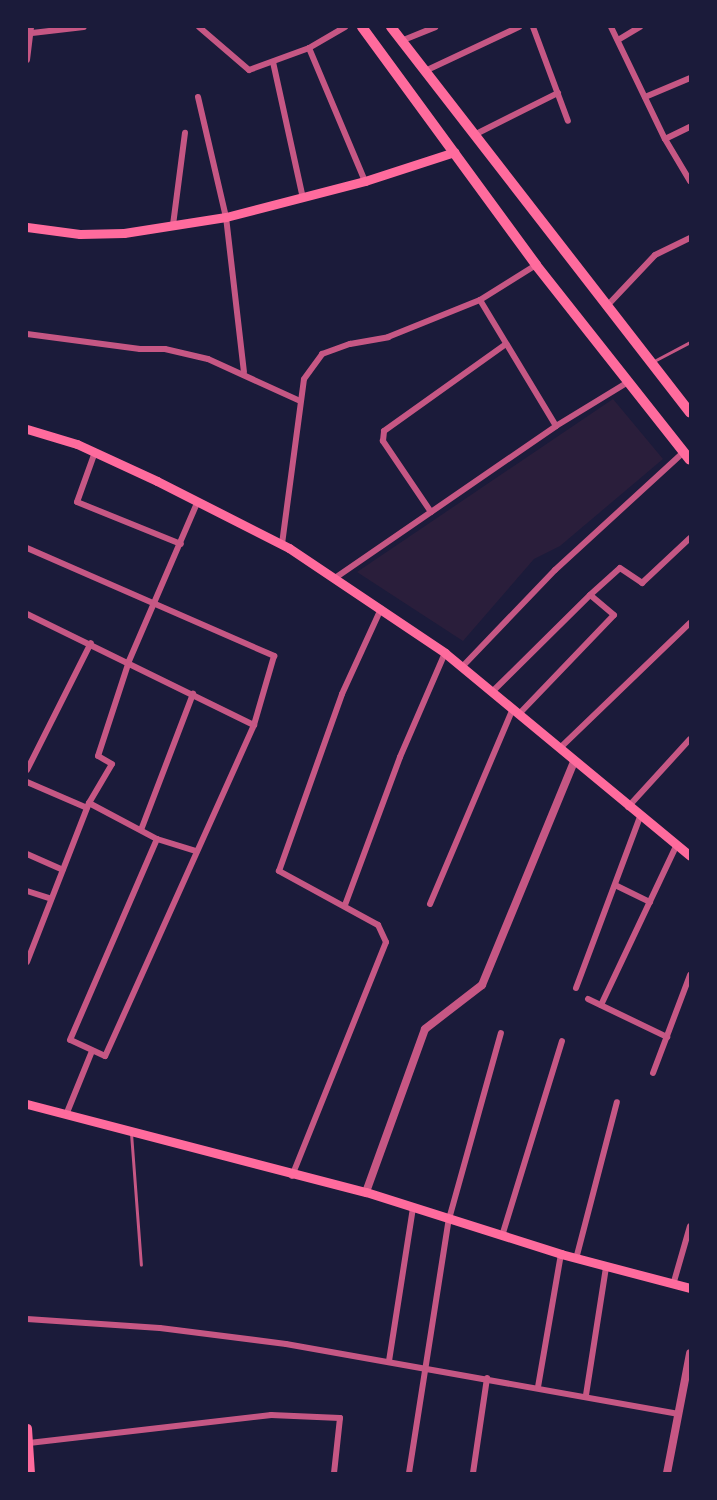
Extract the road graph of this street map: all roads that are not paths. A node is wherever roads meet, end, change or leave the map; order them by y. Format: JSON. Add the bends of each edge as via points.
{"nodes":[{"id":1,"x":84,"y":27,"type":"edge"},
{"id":2,"x":199,"y":27,"type":"edge"},
{"id":3,"x":345,"y":27,"type":"edge"},
{"id":4,"x":362,"y":27,"type":"edge"},
{"id":5,"x":391,"y":27,"type":"edge"},
{"id":6,"x":435,"y":27,"type":"edge"},
{"id":7,"x":519,"y":27,"type":"edge"},
{"id":8,"x":533,"y":27,"type":"edge"},
{"id":9,"x":611,"y":27,"type":"edge"},
{"id":10,"x":640,"y":27,"type":"edge"},
{"id":11,"x":32,"y":30,"type":"edge"},
{"id":12,"x":618,"y":40,"type":"junction"},
{"id":13,"x":401,"y":41,"type":"junction"},
{"id":14,"x":309,"y":48,"type":"junction"},
{"id":15,"x":27,"y":60,"type":"edge"},
{"id":16,"x":273,"y":62,"type":"junction"},
{"id":17,"x":425,"y":71,"type":"junction"},
{"id":18,"x":690,"y":78,"type":"edge"},
{"id":19,"x":558,"y":93,"type":"junction"},
{"id":20,"x":198,"y":97,"type":"dead end"},
{"id":21,"x":645,"y":97,"type":"junction"},
{"id":22,"x":568,"y":121,"type":"dead end"},
{"id":23,"x":690,"y":127,"type":"edge"},
{"id":24,"x":184,"y":133,"type":"dead end"},
{"id":25,"x":474,"y":135,"type":"junction"},
{"id":26,"x":665,"y":138,"type":"junction"},
{"id":27,"x":454,"y":152,"type":"junction"},
{"id":28,"x":364,"y":181,"type":"junction"},
{"id":29,"x":690,"y":181,"type":"edge"},
{"id":30,"x":303,"y":198,"type":"junction"},
{"id":31,"x":226,"y":217,"type":"junction"},
{"id":32,"x":173,"y":225,"type":"junction"},
{"id":33,"x":27,"y":227,"type":"edge"},
{"id":34,"x":690,"y":238,"type":"edge"},
{"id":35,"x":536,"y":265,"type":"junction"},
{"id":36,"x":480,"y":300,"type":"junction"},
{"id":37,"x":606,"y":307,"type":"junction"},
{"id":38,"x":27,"y":334,"type":"edge"},
{"id":39,"x":690,"y":342,"type":"edge"},
{"id":40,"x":507,"y":344,"type":"junction"},
{"id":41,"x":650,"y":363,"type":"junction"},
{"id":42,"x":244,"y":372,"type":"junction"},
{"id":43,"x":629,"y":381,"type":"junction"},
{"id":44,"x":300,"y":401,"type":"junction"},
{"id":45,"x":690,"y":413,"type":"edge"},
{"id":46,"x":556,"y":426,"type":"junction"},
{"id":47,"x":27,"y":429,"type":"edge"},
{"id":48,"x":95,"y":452,"type":"junction"},
{"id":49,"x":687,"y":456,"type":"edge"},
{"id":50,"x":198,"y":501,"type":"junction"},
{"id":51,"x":431,"y":512,"type":"junction"},
{"id":52,"x":690,"y":538,"type":"edge"},
{"id":53,"x":181,"y":544,"type":"junction"},
{"id":54,"x":282,"y":544,"type":"junction"},
{"id":55,"x":27,"y":548,"type":"edge"},
{"id":56,"x":335,"y":578,"type":"junction"},
{"id":57,"x":590,"y":595,"type":"junction"},
{"id":58,"x":156,"y":605,"type":"junction"},
{"id":59,"x":381,"y":609,"type":"junction"},
{"id":60,"x":29,"y":614,"type":"edge"},
{"id":61,"x":27,"y":623,"type":"edge"},
{"id":62,"x":690,"y":623,"type":"edge"},
{"id":63,"x":91,"y":643,"type":"junction"},
{"id":64,"x":446,"y":653,"type":"junction"},
{"id":65,"x":129,"y":661,"type":"junction"},
{"id":66,"x":462,"y":667,"type":"junction"},
{"id":67,"x":493,"y":691,"type":"junction"},
{"id":68,"x":193,"y":694,"type":"junction"},
{"id":69,"x":516,"y":711,"type":"junction"},
{"id":70,"x":254,"y":725,"type":"junction"},
{"id":71,"x":690,"y":739,"type":"edge"},
{"id":72,"x":561,"y":747,"type":"junction"},
{"id":73,"x":574,"y":762,"type":"junction"},
{"id":74,"x":27,"y":770,"type":"edge"},
{"id":75,"x":27,"y":782,"type":"edge"},
{"id":76,"x":88,"y":805,"type":"junction"},
{"id":77,"x":628,"y":807,"type":"junction"},
{"id":78,"x":640,"y":817,"type":"junction"},
{"id":79,"x":141,"y":830,"type":"junction"},
{"id":80,"x":156,"y":838,"type":"junction"},
{"id":81,"x":676,"y":846,"type":"junction"},
{"id":82,"x":196,"y":851,"type":"junction"},
{"id":83,"x":27,"y":854,"type":"edge"},
{"id":84,"x":690,"y":855,"type":"edge"},
{"id":85,"x":63,"y":870,"type":"junction"},
{"id":86,"x":615,"y":885,"type":"junction"},
{"id":87,"x":27,"y":891,"type":"edge"},
{"id":88,"x":51,"y":899,"type":"junction"},
{"id":89,"x":650,"y":902,"type":"junction"},
{"id":90,"x":430,"y":904,"type":"dead end"},
{"id":91,"x":345,"y":905,"type":"junction"},
{"id":92,"x":27,"y":962,"type":"edge"},
{"id":93,"x":690,"y":975,"type":"edge"},
{"id":94,"x":576,"y":988,"type":"dead end"},
{"id":95,"x":588,"y":999,"type":"dead end"},
{"id":96,"x":601,"y":1005,"type":"junction"},
{"id":97,"x":501,"y":1033,"type":"dead end"},
{"id":98,"x":667,"y":1037,"type":"junction"},
{"id":99,"x":562,"y":1041,"type":"dead end"},
{"id":100,"x":92,"y":1051,"type":"junction"},
{"id":101,"x":653,"y":1073,"type":"dead end"},
{"id":102,"x":617,"y":1102,"type":"dead end"},
{"id":103,"x":27,"y":1104,"type":"edge"},
{"id":104,"x":66,"y":1116,"type":"junction"},
{"id":105,"x":131,"y":1133,"type":"junction"},
{"id":106,"x":292,"y":1176,"type":"junction"},
{"id":107,"x":366,"y":1192,"type":"junction"},
{"id":108,"x":413,"y":1208,"type":"junction"},
{"id":109,"x":449,"y":1219,"type":"junction"},
{"id":110,"x":690,"y":1226,"type":"edge"},
{"id":111,"x":502,"y":1236,"type":"junction"},
{"id":112,"x":561,"y":1254,"type":"junction"},
{"id":113,"x":576,"y":1259,"type":"junction"},
{"id":114,"x":141,"y":1265,"type":"dead end"},
{"id":115,"x":606,"y":1267,"type":"junction"},
{"id":116,"x":673,"y":1285,"type":"junction"},
{"id":117,"x":690,"y":1288,"type":"edge"},
{"id":118,"x":27,"y":1319,"type":"edge"},
{"id":119,"x":690,"y":1353,"type":"edge"},
{"id":120,"x":389,"y":1361,"type":"junction"},
{"id":121,"x":426,"y":1368,"type":"junction"},
{"id":122,"x":487,"y":1378,"type":"junction"},
{"id":123,"x":538,"y":1387,"type":"junction"},
{"id":124,"x":586,"y":1395,"type":"junction"},
{"id":125,"x":679,"y":1414,"type":"junction"},
{"id":126,"x":27,"y":1428,"type":"edge"},
{"id":127,"x":29,"y":1443,"type":"junction"},
{"id":128,"x":30,"y":1473,"type":"edge"},
{"id":129,"x":334,"y":1473,"type":"edge"},
{"id":130,"x":409,"y":1473,"type":"edge"},
{"id":131,"x":474,"y":1473,"type":"edge"},
{"id":132,"x":667,"y":1473,"type":"edge"}],
"edges":[{"from":1,"to":11,"type":"street"},
{"from":2,"to":16,"type":"street","via":[[249,70]]},
{"from":3,"to":14,"type":"street"},
{"from":4,"to":27,"type":"main road"},
{"from":5,"to":13,"type":"main road"},
{"from":6,"to":13,"type":"street"},
{"from":7,"to":17,"type":"street"},
{"from":8,"to":19,"type":"street"},
{"from":9,"to":12,"type":"street"},
{"from":10,"to":12,"type":"street"},
{"from":11,"to":15,"type":"street"},
{"from":12,"to":21,"type":"street"},
{"from":13,"to":17,"type":"main road"},
{"from":14,"to":16,"type":"street"},
{"from":14,"to":28,"type":"street"},
{"from":16,"to":30,"type":"street"},
{"from":17,"to":25,"type":"main road"},
{"from":18,"to":21,"type":"street"},
{"from":19,"to":22,"type":"street"},
{"from":19,"to":25,"type":"street"},
{"from":20,"to":31,"type":"street"},
{"from":21,"to":26,"type":"street"},
{"from":23,"to":26,"type":"street"},
{"from":24,"to":32,"type":"street"},
{"from":25,"to":37,"type":"main road"},
{"from":26,"to":29,"type":"street"},
{"from":27,"to":28,"type":"main road"},
{"from":27,"to":35,"type":"main road"},
{"from":28,"to":30,"type":"main road"},
{"from":30,"to":31,"type":"main road"},
{"from":31,"to":32,"type":"main road"},
{"from":31,"to":42,"type":"street"},
{"from":32,"to":33,"type":"main road","via":[[124,233],[80,234]]},
{"from":34,"to":37,"type":"street","via":[[655,255]]},
{"from":35,"to":36,"type":"street"},
{"from":35,"to":43,"type":"main road"},
{"from":36,"to":40,"type":"street"},
{"from":36,"to":44,"type":"street","via":[[388,337],[322,354],[304,379]]},
{"from":37,"to":41,"type":"main road"},
{"from":38,"to":42,"type":"street","via":[[165,349]]},
{"from":39,"to":41,"type":"lane"},
{"from":40,"to":46,"type":"street"},
{"from":40,"to":51,"type":"street","via":[[384,431],[383,441]]},
{"from":41,"to":45,"type":"main road"},
{"from":42,"to":44,"type":"street"},
{"from":43,"to":46,"type":"street"},
{"from":43,"to":49,"type":"main road"},
{"from":44,"to":54,"type":"street"},
{"from":46,"to":51,"type":"street"},
{"from":47,"to":48,"type":"main road"},
{"from":48,"to":50,"type":"main road"},
{"from":48,"to":53,"type":"street","via":[[77,502]]},
{"from":49,"to":66,"type":"street","via":[[555,570]]},
{"from":50,"to":53,"type":"street"},
{"from":50,"to":54,"type":"main road"},
{"from":51,"to":56,"type":"street"},
{"from":52,"to":57,"type":"street","via":[[642,583],[620,568]]},
{"from":53,"to":58,"type":"street"},
{"from":54,"to":56,"type":"main road"},
{"from":55,"to":58,"type":"street"},
{"from":56,"to":59,"type":"main road"},
{"from":57,"to":67,"type":"street"},
{"from":57,"to":69,"type":"street","via":[[614,615]]},
{"from":58,"to":65,"type":"street"},
{"from":58,"to":70,"type":"street","via":[[274,656]]},
{"from":59,"to":64,"type":"main road"},
{"from":59,"to":91,"type":"street","via":[[342,694],[279,871]]},
{"from":60,"to":61,"type":"street"},
{"from":60,"to":63,"type":"street"},
{"from":62,"to":72,"type":"street"},
{"from":63,"to":65,"type":"street"},
{"from":63,"to":74,"type":"street"},
{"from":64,"to":66,"type":"main road"},
{"from":64,"to":91,"type":"street","via":[[400,757]]},
{"from":65,"to":68,"type":"street"},
{"from":65,"to":76,"type":"street","via":[[98,756],[112,764]]},
{"from":66,"to":67,"type":"main road"},
{"from":67,"to":69,"type":"main road"},
{"from":68,"to":70,"type":"street"},
{"from":68,"to":79,"type":"street"},
{"from":69,"to":72,"type":"main road"},
{"from":69,"to":90,"type":"street"},
{"from":70,"to":82,"type":"street"},
{"from":71,"to":77,"type":"street"},
{"from":72,"to":73,"type":"main road"},
{"from":73,"to":77,"type":"main road"},
{"from":73,"to":107,"type":"street","via":[[482,985],[425,1029]]},
{"from":75,"to":76,"type":"street"},
{"from":76,"to":79,"type":"street"},
{"from":76,"to":85,"type":"street"},
{"from":77,"to":78,"type":"main road"},
{"from":78,"to":81,"type":"main road"},
{"from":78,"to":86,"type":"street"},
{"from":79,"to":80,"type":"street"},
{"from":80,"to":82,"type":"street"},
{"from":80,"to":100,"type":"street","via":[[70,1040]]},
{"from":81,"to":84,"type":"main road"},
{"from":81,"to":89,"type":"street"},
{"from":82,"to":100,"type":"street","via":[[105,1056]]},
{"from":83,"to":85,"type":"street"},
{"from":85,"to":88,"type":"street"},
{"from":86,"to":89,"type":"street"},
{"from":86,"to":94,"type":"street"},
{"from":87,"to":88,"type":"street"},
{"from":88,"to":92,"type":"street"},
{"from":89,"to":96,"type":"street"},
{"from":91,"to":106,"type":"street","via":[[378,925],[386,942]]},
{"from":93,"to":98,"type":"street"},
{"from":95,"to":96,"type":"street"},
{"from":96,"to":98,"type":"street"},
{"from":97,"to":109,"type":"street"},
{"from":98,"to":101,"type":"street"},
{"from":99,"to":111,"type":"street"},
{"from":100,"to":104,"type":"street"},
{"from":102,"to":113,"type":"street"},
{"from":103,"to":104,"type":"main road"},
{"from":104,"to":105,"type":"main road"},
{"from":105,"to":106,"type":"main road"},
{"from":105,"to":114,"type":"lane"},
{"from":106,"to":107,"type":"main road"},
{"from":107,"to":108,"type":"main road"},
{"from":108,"to":109,"type":"main road"},
{"from":108,"to":120,"type":"street"},
{"from":109,"to":111,"type":"main road"},
{"from":109,"to":121,"type":"street"},
{"from":110,"to":116,"type":"street"},
{"from":111,"to":112,"type":"main road"},
{"from":112,"to":113,"type":"main road"},
{"from":112,"to":123,"type":"street"},
{"from":113,"to":115,"type":"main road"},
{"from":115,"to":116,"type":"main road"},
{"from":115,"to":124,"type":"street"},
{"from":116,"to":117,"type":"main road"},
{"from":118,"to":120,"type":"street","via":[[160,1328]]},
{"from":119,"to":125,"type":"street"},
{"from":120,"to":121,"type":"street"},
{"from":121,"to":122,"type":"street"},
{"from":121,"to":130,"type":"street"},
{"from":122,"to":123,"type":"street"},
{"from":122,"to":131,"type":"street"},
{"from":123,"to":124,"type":"street"},
{"from":124,"to":125,"type":"street"},
{"from":125,"to":132,"type":"street"},
{"from":126,"to":127,"type":"main road"},
{"from":127,"to":128,"type":"main road"},
{"from":127,"to":129,"type":"street","via":[[271,1415],[340,1418]]}]}
